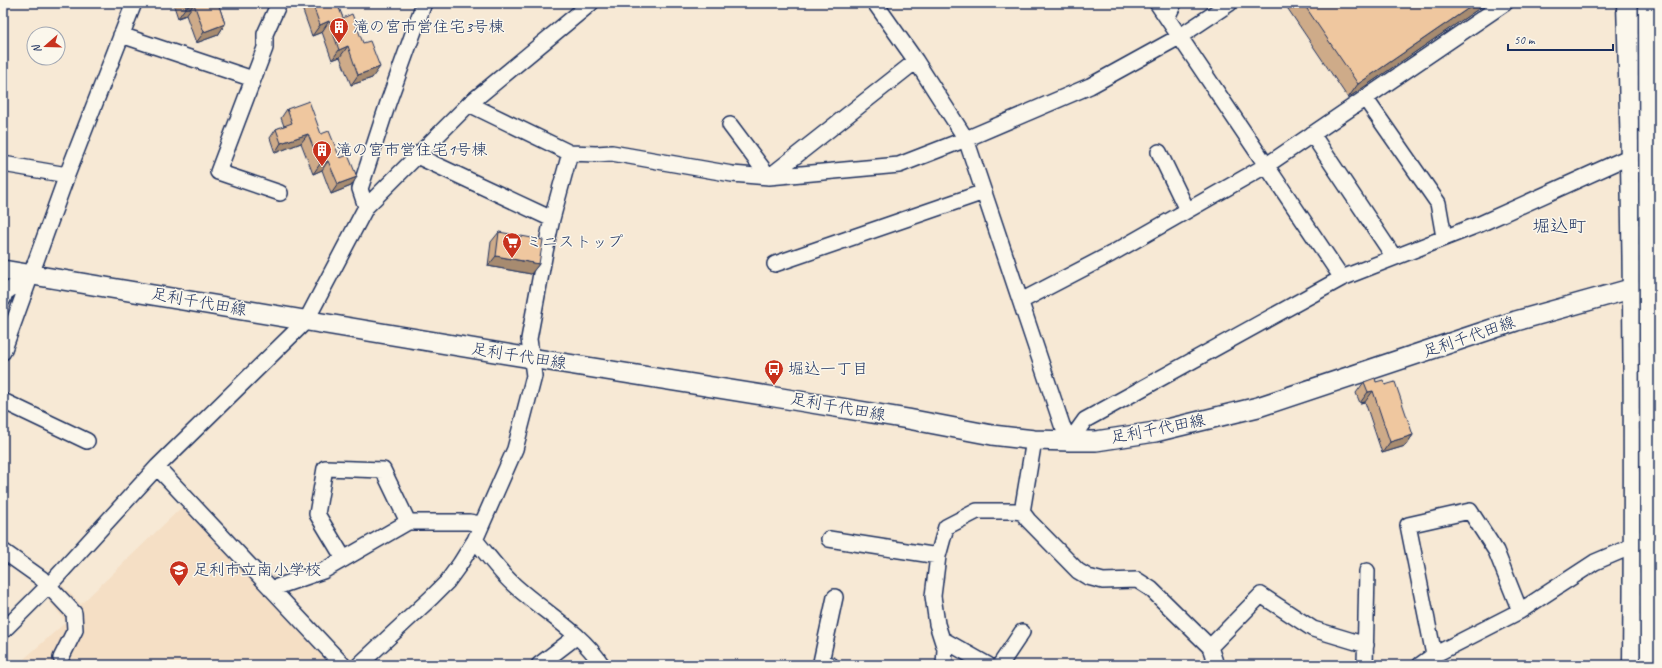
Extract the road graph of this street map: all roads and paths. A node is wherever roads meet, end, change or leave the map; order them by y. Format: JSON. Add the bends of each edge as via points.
{"nodes":[{"id":1,"x":134,"y":3,"type":"edge"},
{"id":2,"x":279,"y":3,"type":"edge"},
{"id":3,"x":424,"y":3,"type":"edge"},
{"id":4,"x":591,"y":3,"type":"edge"},
{"id":5,"x":875,"y":3,"type":"edge"},
{"id":6,"x":1157,"y":3,"type":"edge"},
{"id":7,"x":1174,"y":3,"type":"edge"},
{"id":8,"x":1230,"y":3,"type":"edge"},
{"id":9,"x":1505,"y":3,"type":"edge"},
{"id":10,"x":1628,"y":3,"type":"edge"},
{"id":11,"x":1650,"y":3,"type":"edge"},
{"id":12,"x":1167,"y":18,"type":"junction"},
{"id":13,"x":121,"y":35,"type":"junction"},
{"id":14,"x":1179,"y":36,"type":"junction"},
{"id":15,"x":916,"y":61,"type":"junction"},
{"id":16,"x":253,"y":79,"type":"junction"},
{"id":17,"x":1365,"y":98,"type":"junction"},
{"id":18,"x":469,"y":104,"type":"junction"},
{"id":19,"x":730,"y":125,"type":"dead end"},
{"id":20,"x":1312,"y":134,"type":"junction"},
{"id":21,"x":966,"y":139,"type":"junction"},
{"id":22,"x":1160,"y":152,"type":"dead end"},
{"id":23,"x":570,"y":153,"type":"junction"},
{"id":24,"x":1633,"y":155,"type":"junction"},
{"id":25,"x":417,"y":156,"type":"junction"},
{"id":26,"x":3,"y":164,"type":"edge"},
{"id":27,"x":1267,"y":164,"type":"junction"},
{"id":28,"x":67,"y":175,"type":"junction"},
{"id":29,"x":769,"y":178,"type":"junction"},
{"id":30,"x":984,"y":192,"type":"junction"},
{"id":31,"x":280,"y":193,"type":"dead end"},
{"id":32,"x":366,"y":207,"type":"junction"},
{"id":33,"x":1187,"y":210,"type":"junction"},
{"id":34,"x":552,"y":219,"type":"junction"},
{"id":35,"x":1444,"y":237,"type":"junction"},
{"id":36,"x":1394,"y":257,"type":"junction"},
{"id":37,"x":775,"y":264,"type":"dead end"},
{"id":38,"x":3,"y":270,"type":"edge"},
{"id":39,"x":31,"y":274,"type":"junction"},
{"id":40,"x":1342,"y":278,"type":"junction"},
{"id":41,"x":1659,"y":280,"type":"edge"},
{"id":42,"x":1634,"y":287,"type":"junction"},
{"id":43,"x":3,"y":299,"type":"edge"},
{"id":44,"x":1021,"y":302,"type":"junction"},
{"id":45,"x":306,"y":320,"type":"junction"},
{"id":46,"x":3,"y":352,"type":"edge"},
{"id":47,"x":531,"y":358,"type":"junction"},
{"id":48,"x":3,"y":401,"type":"edge"},
{"id":49,"x":1034,"y":440,"type":"junction"},
{"id":50,"x":87,"y":441,"type":"dead end"},
{"id":51,"x":1070,"y":441,"type":"junction"},
{"id":52,"x":157,"y":467,"type":"junction"},
{"id":53,"x":1022,"y":512,"type":"junction"},
{"id":54,"x":408,"y":522,"type":"junction"},
{"id":55,"x":480,"y":524,"type":"junction"},
{"id":56,"x":829,"y":539,"type":"dead end"},
{"id":57,"x":475,"y":540,"type":"junction"},
{"id":58,"x":1635,"y":546,"type":"junction"},
{"id":59,"x":3,"y":550,"type":"edge"},
{"id":60,"x":938,"y":556,"type":"junction"},
{"id":61,"x":344,"y":559,"type":"junction"},
{"id":62,"x":1367,"y":571,"type":"dead end"},
{"id":63,"x":49,"y":584,"type":"junction"},
{"id":64,"x":272,"y":589,"type":"junction"},
{"id":65,"x":835,"y":597,"type":"dead end"},
{"id":66,"x":1520,"y":612,"type":"junction"},
{"id":67,"x":3,"y":631,"type":"edge"},
{"id":68,"x":1022,"y":632,"type":"dead end"},
{"id":69,"x":577,"y":636,"type":"junction"},
{"id":70,"x":942,"y":639,"type":"junction"},
{"id":71,"x":1366,"y":645,"type":"junction"},
{"id":72,"x":1210,"y":647,"type":"junction"},
{"id":73,"x":1434,"y":655,"type":"junction"},
{"id":74,"x":61,"y":658,"type":"dead end"},
{"id":75,"x":343,"y":665,"type":"edge"},
{"id":76,"x":359,"y":665,"type":"edge"},
{"id":77,"x":538,"y":665,"type":"edge"},
{"id":78,"x":602,"y":665,"type":"edge"},
{"id":79,"x":831,"y":665,"type":"edge"},
{"id":80,"x":944,"y":665,"type":"edge"},
{"id":81,"x":988,"y":665,"type":"edge"},
{"id":82,"x":1000,"y":665,"type":"edge"},
{"id":83,"x":1216,"y":665,"type":"edge"},
{"id":84,"x":1365,"y":665,"type":"edge"},
{"id":85,"x":1420,"y":665,"type":"edge"},
{"id":86,"x":1634,"y":665,"type":"edge"},
{"id":87,"x":1652,"y":665,"type":"edge"}],
"edges":[{"from":1,"to":13,"type":"street"},
{"from":2,"to":16,"type":"street","via":[[265,34],[265,48]]},
{"from":3,"to":32,"type":"street","via":[[360,189]]},
{"from":4,"to":18,"type":"street"},
{"from":5,"to":15,"type":"street"},
{"from":6,"to":12,"type":"street"},
{"from":7,"to":12,"type":"street"},
{"from":8,"to":14,"type":"street"},
{"from":9,"to":17,"type":"street"},
{"from":10,"to":24,"type":"highway"},
{"from":11,"to":87,"type":"highway","bridge":true},
{"from":12,"to":14,"type":"street"},
{"from":13,"to":16,"type":"street"},
{"from":13,"to":28,"type":"street"},
{"from":14,"to":21,"type":"street","via":[[1090,86]]},
{"from":14,"to":27,"type":"street"},
{"from":15,"to":21,"type":"street"},
{"from":15,"to":29,"type":"street"},
{"from":16,"to":31,"type":"street","via":[[218,172]]},
{"from":17,"to":20,"type":"street"},
{"from":17,"to":35,"type":"street","via":[[1438,203]]},
{"from":18,"to":23,"type":"street"},
{"from":18,"to":25,"type":"street"},
{"from":19,"to":29,"type":"street"},
{"from":20,"to":27,"type":"street"},
{"from":20,"to":36,"type":"street"},
{"from":21,"to":29,"type":"street","via":[[899,165]]},
{"from":21,"to":30,"type":"street"},
{"from":22,"to":33,"type":"street"},
{"from":23,"to":29,"type":"street","via":[[612,153]]},
{"from":23,"to":34,"type":"street"},
{"from":24,"to":35,"type":"street","via":[[1480,224]]},
{"from":24,"to":42,"type":"highway"},
{"from":25,"to":32,"type":"street"},
{"from":25,"to":34,"type":"street"},
{"from":26,"to":28,"type":"street"},
{"from":27,"to":33,"type":"street"},
{"from":27,"to":40,"type":"street"},
{"from":28,"to":39,"type":"street"},
{"from":30,"to":37,"type":"street"},
{"from":30,"to":44,"type":"street"},
{"from":32,"to":45,"type":"street"},
{"from":33,"to":44,"type":"street"},
{"from":34,"to":47,"type":"street","via":[[529,339]]},
{"from":35,"to":36,"type":"street"},
{"from":36,"to":40,"type":"street"},
{"from":38,"to":39,"type":"main road","name":"足利千代田線"},
{"from":39,"to":43,"type":"street","via":[[5,293]]},
{"from":39,"to":45,"type":"main road","name":"足利千代田線"},
{"from":39,"to":46,"type":"street"},
{"from":40,"to":51,"type":"street","via":[[1085,420]]},
{"from":41,"to":42,"type":"main road","name":"足利千代田線"},
{"from":42,"to":51,"type":"main road","name":"足利千代田線","via":[[1516,321],[1258,407],[1154,432],[1096,441]]},
{"from":42,"to":58,"type":"highway"},
{"from":44,"to":51,"type":"street","via":[[1062,425]]},
{"from":45,"to":47,"type":"main road","name":"足利千代田線"},
{"from":45,"to":52,"type":"street"},
{"from":47,"to":49,"type":"main road","name":"足利千代田線"},
{"from":47,"to":55,"type":"street","via":[[534,376],[514,449]]},
{"from":48,"to":50,"type":"street"},
{"from":49,"to":51,"type":"main road","name":"足利千代田線"},
{"from":49,"to":53,"type":"street"},
{"from":52,"to":63,"type":"street"},
{"from":52,"to":64,"type":"street"},
{"from":53,"to":60,"type":"street","via":[[977,511],[968,515],[946,527]]},
{"from":53,"to":72,"type":"street","via":[[1078,571],[1103,581],[1137,580],[1151,589]]},
{"from":54,"to":55,"type":"street"},
{"from":54,"to":61,"type":"street"},
{"from":54,"to":61,"type":"street","via":[[383,470],[325,468],[317,514]]},
{"from":55,"to":57,"type":"street"},
{"from":56,"to":60,"type":"street"},
{"from":57,"to":69,"type":"street","via":[[512,583]]},
{"from":57,"to":76,"type":"street","via":[[446,582]]},
{"from":58,"to":66,"type":"street","via":[[1595,562]]},
{"from":58,"to":86,"type":"highway"},
{"from":59,"to":63,"type":"street"},
{"from":60,"to":70,"type":"street","via":[[933,596]]},
{"from":61,"to":64,"type":"street","via":[[323,571]]},
{"from":62,"to":71,"type":"street"},
{"from":63,"to":67,"type":"street"},
{"from":63,"to":74,"type":"street","via":[[74,613],[75,630]]},
{"from":64,"to":75,"type":"street"},
{"from":65,"to":79,"type":"street","via":[[821,662]]},
{"from":66,"to":73,"type":"street"},
{"from":66,"to":73,"type":"street","via":[[1496,551],[1470,511],[1408,525]]},
{"from":68,"to":82,"type":"street"},
{"from":69,"to":77,"type":"street"},
{"from":69,"to":78,"type":"street","via":[[594,652]]},
{"from":70,"to":80,"type":"street","via":[[945,649]]},
{"from":70,"to":81,"type":"street"},
{"from":71,"to":72,"type":"street","via":[[1313,629],[1261,595]]},
{"from":71,"to":84,"type":"street"},
{"from":72,"to":83,"type":"street"},
{"from":73,"to":85,"type":"street"}]}
